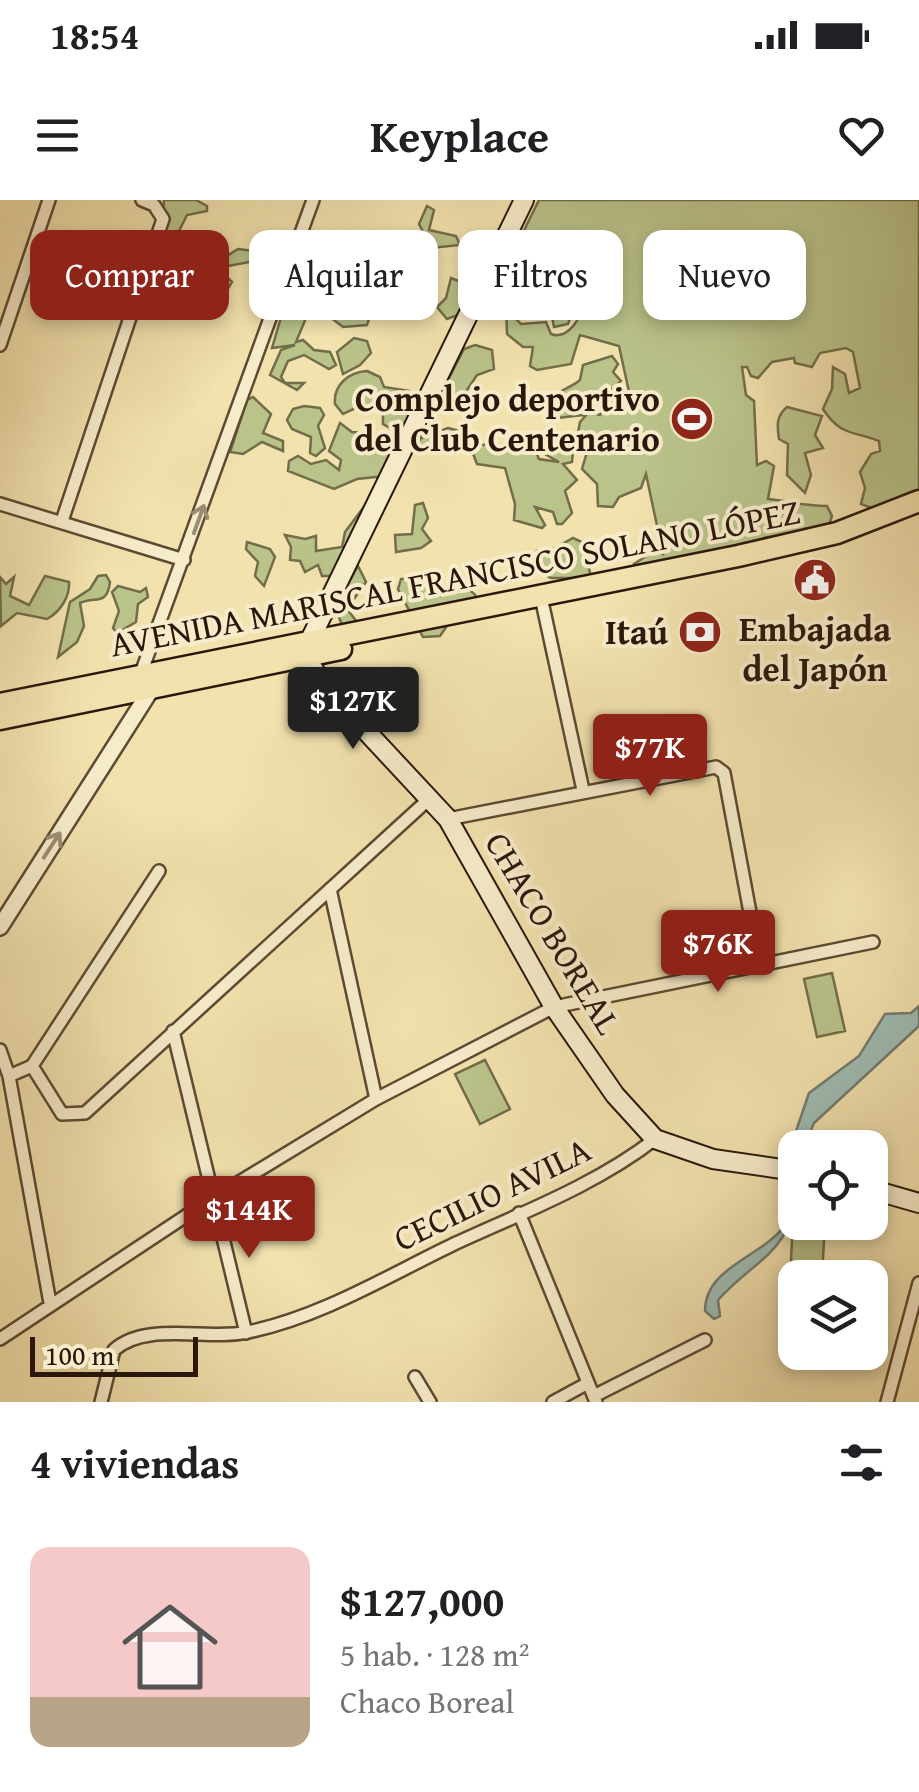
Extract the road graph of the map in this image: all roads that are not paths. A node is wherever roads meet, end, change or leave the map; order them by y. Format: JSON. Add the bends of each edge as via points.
{"nodes":[{"id":1,"x":49,"y":200,"type":"edge"},
{"id":2,"x":142,"y":200,"type":"edge"},
{"id":3,"x":313,"y":200,"type":"edge"},
{"id":4,"x":524,"y":200,"type":"edge"},
{"id":5,"x":0,"y":345,"type":"edge"},
{"id":6,"x":919,"y":500,"type":"edge"},
{"id":7,"x":0,"y":504,"type":"edge"},
{"id":8,"x":919,"y":515,"type":"edge"},
{"id":9,"x":62,"y":521,"type":"junction"},
{"id":10,"x":184,"y":560,"type":"junction"},
{"id":11,"x":542,"y":602,"type":"junction"},
{"id":12,"x":309,"y":649,"type":"junction"},
{"id":13,"x":146,"y":682,"type":"junction"},
{"id":14,"x":0,"y":704,"type":"edge"},
{"id":15,"x":0,"y":719,"type":"edge"},
{"id":16,"x":582,"y":790,"type":"junction"},
{"id":17,"x":429,"y":799,"type":"junction"},
{"id":18,"x":448,"y":819,"type":"junction"},
{"id":19,"x":159,"y":871,"type":"dead end"},
{"id":20,"x":330,"y":890,"type":"junction"},
{"id":21,"x":0,"y":927,"type":"edge"},
{"id":22,"x":873,"y":942,"type":"dead end"},
{"id":23,"x":760,"y":966,"type":"junction"},
{"id":24,"x":554,"y":1007,"type":"junction"},
{"id":25,"x":173,"y":1032,"type":"junction"},
{"id":26,"x":0,"y":1050,"type":"edge"},
{"id":27,"x":32,"y":1066,"type":"junction"},
{"id":28,"x":9,"y":1076,"type":"junction"},
{"id":29,"x":376,"y":1099,"type":"junction"},
{"id":30,"x":655,"y":1138,"type":"junction"},
{"id":31,"x":778,"y":1168,"type":"edge"},
{"id":32,"x":888,"y":1195,"type":"edge"},
{"id":33,"x":213,"y":1198,"type":"junction"},
{"id":34,"x":919,"y":1203,"type":"edge"},
{"id":35,"x":519,"y":1214,"type":"junction"},
{"id":36,"x":919,"y":1282,"type":"edge"},
{"id":37,"x":50,"y":1303,"type":"junction"},
{"id":38,"x":246,"y":1333,"type":"junction"},
{"id":39,"x":0,"y":1339,"type":"edge"},
{"id":40,"x":705,"y":1340,"type":"dead end"},
{"id":41,"x":415,"y":1377,"type":"dead end"},
{"id":42,"x":588,"y":1382,"type":"junction"},
{"id":43,"x":595,"y":1399,"type":"edge"},
{"id":44,"x":101,"y":1402,"type":"edge"},
{"id":45,"x":430,"y":1402,"type":"edge"},
{"id":46,"x":553,"y":1402,"type":"edge"},
{"id":47,"x":887,"y":1402,"type":"edge"}],
"edges":[{"from":1,"to":5,"type":"street"},
{"from":2,"to":9,"type":"street","via":[[161,212]]},
{"from":10,"to":3,"type":"street","one_way":true},
{"from":4,"to":12,"type":"main road"},
{"from":6,"to":11,"type":"highway","name":"AVENIDA MARISCAL FRANCISCO SOLANO LÓPEZ","via":[[837,534]]},
{"from":7,"to":9,"type":"street"},
{"from":8,"to":11,"type":"highway","name":"AVENIDA MARISCAL FRANCISCO SOLANO LÓPEZ","via":[[801,555]]},
{"from":9,"to":10,"type":"street"},
{"from":10,"to":13,"type":"street"},
{"from":11,"to":12,"type":"highway","name":"AVENIDA MARISCAL FRANCISCO SOLANO LÓPEZ"},
{"from":11,"to":16,"type":"street"},
{"from":12,"to":13,"type":"highway","name":"AVENIDA MARISCAL FRANCISCO SOLANO LÓPEZ"},
{"from":12,"to":17,"type":"main road","name":"CHACO BOREAL","via":[[316,678]]},
{"from":13,"to":14,"type":"highway","name":"AVENIDA MARISCAL FRANCISCO SOLANO LÓPEZ"},
{"from":13,"to":15,"type":"highway","name":"AVENIDA MARISCAL FRANCISCO SOLANO LÓPEZ"},
{"from":21,"to":13,"type":"street","one_way":true},
{"from":16,"to":18,"type":"street"},
{"from":16,"to":23,"type":"street","via":[[710,766],[724,773]]},
{"from":17,"to":18,"type":"main road","name":"CHACO BOREAL"},
{"from":17,"to":20,"type":"street"},
{"from":18,"to":24,"type":"main road","name":"CHACO BOREAL"},
{"from":19,"to":27,"type":"street"},
{"from":20,"to":25,"type":"street"},
{"from":20,"to":29,"type":"street"},
{"from":22,"to":23,"type":"street"},
{"from":23,"to":24,"type":"street"},
{"from":24,"to":29,"type":"street"},
{"from":24,"to":30,"type":"main road","name":"CHACO BOREAL","via":[[614,1095]]},
{"from":25,"to":27,"type":"street","via":[[85,1113],[62,1114]]},
{"from":25,"to":33,"type":"street"},
{"from":26,"to":28,"type":"street"},
{"from":27,"to":28,"type":"street"},
{"from":28,"to":37,"type":"street"},
{"from":29,"to":33,"type":"street"},
{"from":30,"to":31,"type":"main road","name":"CHACO BOREAL","via":[[713,1159]]},
{"from":30,"to":35,"type":"street","name":"CECILIO AVILA"},
{"from":32,"to":34,"type":"main road"},
{"from":33,"to":37,"type":"street"},
{"from":33,"to":38,"type":"street"},
{"from":35,"to":38,"type":"street","name":"CECILIO AVILA","via":[[308,1314]]},
{"from":35,"to":42,"type":"street"},
{"from":36,"to":47,"type":"street"},
{"from":37,"to":39,"type":"street"},
{"from":38,"to":44,"type":"street","name":"CECILIO AVILA","via":[[133,1338],[114,1350]]},
{"from":40,"to":43,"type":"street"},
{"from":41,"to":45,"type":"street"},
{"from":42,"to":43,"type":"street"},
{"from":42,"to":46,"type":"street"}]}
